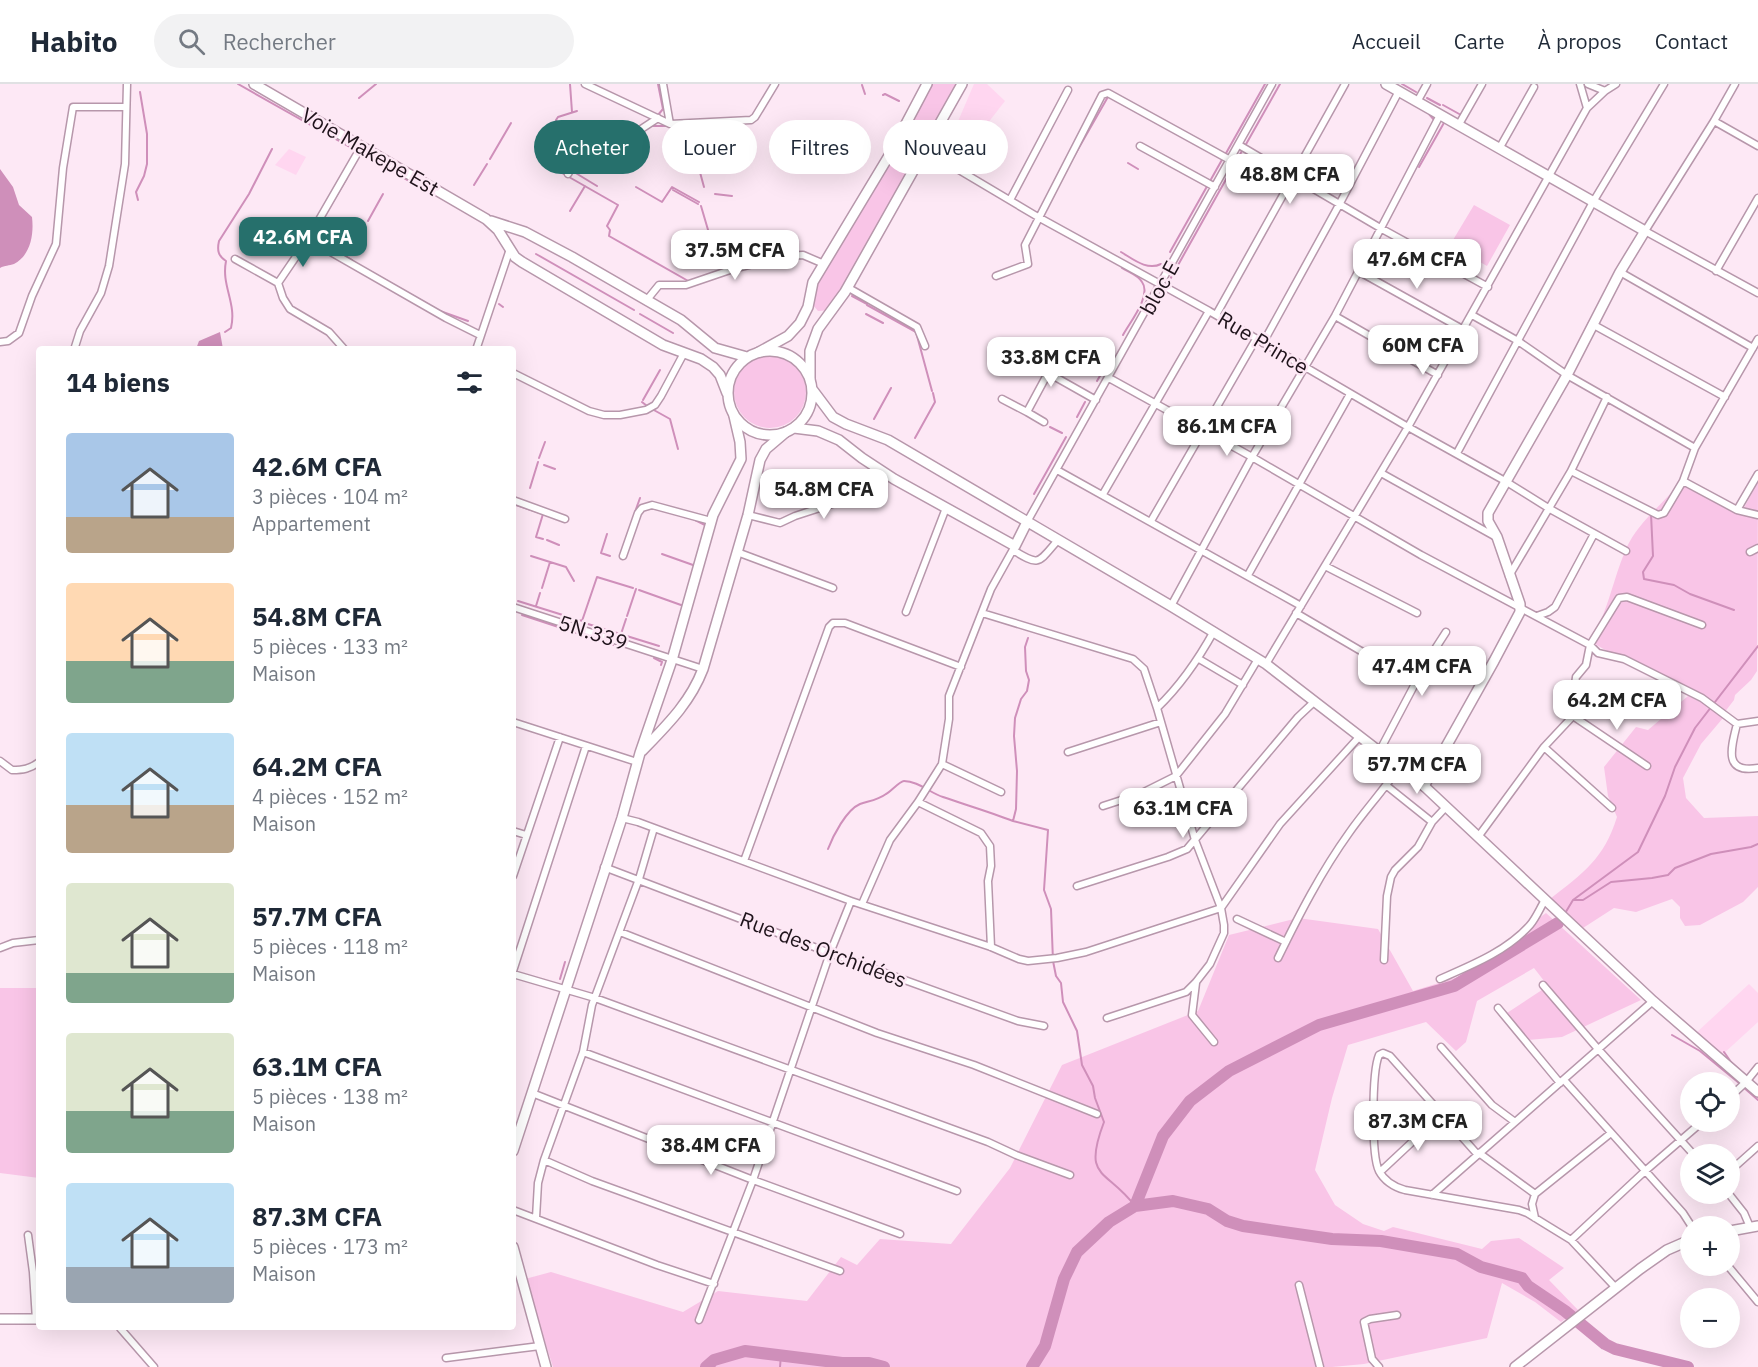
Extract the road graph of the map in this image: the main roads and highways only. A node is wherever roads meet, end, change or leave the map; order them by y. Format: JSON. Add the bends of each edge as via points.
{"nodes":[{"id":1,"x":927,"y":84,"type":"edge"},
{"id":2,"x":962,"y":84,"type":"edge"},
{"id":3,"x":1386,"y":84,"type":"edge"},
{"id":4,"x":259,"y":85,"type":"edge"},
{"id":5,"x":486,"y":219,"type":"junction"},
{"id":6,"x":759,"y":352,"type":"junction"},
{"id":7,"x":747,"y":357,"type":"junction"},
{"id":8,"x":810,"y":378,"type":"junction"},
{"id":9,"x":812,"y":389,"type":"junction"},
{"id":10,"x":727,"y":393,"type":"junction"},
{"id":11,"x":734,"y":416,"type":"junction"},
{"id":12,"x":790,"y":430,"type":"junction"},
{"id":13,"x":1028,"y":522,"type":"junction"},
{"id":14,"x":639,"y":757,"type":"junction"},
{"id":15,"x":1424,"y":786,"type":"junction"},
{"id":16,"x":1758,"y":1092,"type":"edge"},
{"id":17,"x":516,"y":1132,"type":"edge"},
{"id":18,"x":1680,"y":1244,"type":"edge"},
{"id":19,"x":516,"y":1271,"type":"edge"},
{"id":20,"x":0,"y":1319,"type":"edge"},
{"id":21,"x":36,"y":1319,"type":"edge"},
{"id":22,"x":546,"y":1367,"type":"edge"},
{"id":23,"x":1515,"y":1367,"type":"edge"}],
"edges":[{"from":1,"to":6,"type":"main road","via":[[813,282],[800,323],[788,336]]},
{"from":2,"to":8,"type":"main road","via":[[813,340]]},
{"from":3,"to":15,"type":"main road","via":[[1645,231],[1488,513],[1521,608]]},
{"from":4,"to":5,"type":"main road","name":"Voie Makepe Est"},
{"from":5,"to":7,"type":"main road","via":[[525,232],[572,256],[681,320],[715,348]]},
{"from":5,"to":10,"type":"main road","via":[[517,259],[663,345],[701,359],[720,375]]},
{"from":6,"to":7,"type":"main road"},
{"from":6,"to":8,"type":"main road","via":[[786,353],[796,359]]},
{"from":7,"to":10,"type":"main road","via":[[732,373]]},
{"from":8,"to":9,"type":"main road"},
{"from":9,"to":12,"type":"main road","via":[[808,411]]},
{"from":9,"to":13,"type":"main road","via":[[833,417],[888,440]]},
{"from":10,"to":11,"type":"main road"},
{"from":11,"to":12,"type":"main road","via":[[757,433],[772,435]]},
{"from":11,"to":14,"type":"main road","via":[[741,459],[711,521],[672,660]]},
{"from":12,"to":13,"type":"main road","via":[[828,434],[875,467],[1014,548]]},
{"from":12,"to":14,"type":"main road","via":[[762,454],[748,515],[695,688]]},
{"from":13,"to":15,"type":"main road","via":[[1262,662]]},
{"from":14,"to":17,"type":"main road","via":[[532,1093]]},
{"from":15,"to":16,"type":"main road","via":[[1653,1001]]},
{"from":18,"to":23,"type":"main road","via":[[1667,1250]]},
{"from":19,"to":22,"type":"main road"},
{"from":20,"to":21,"type":"main road"}]}
